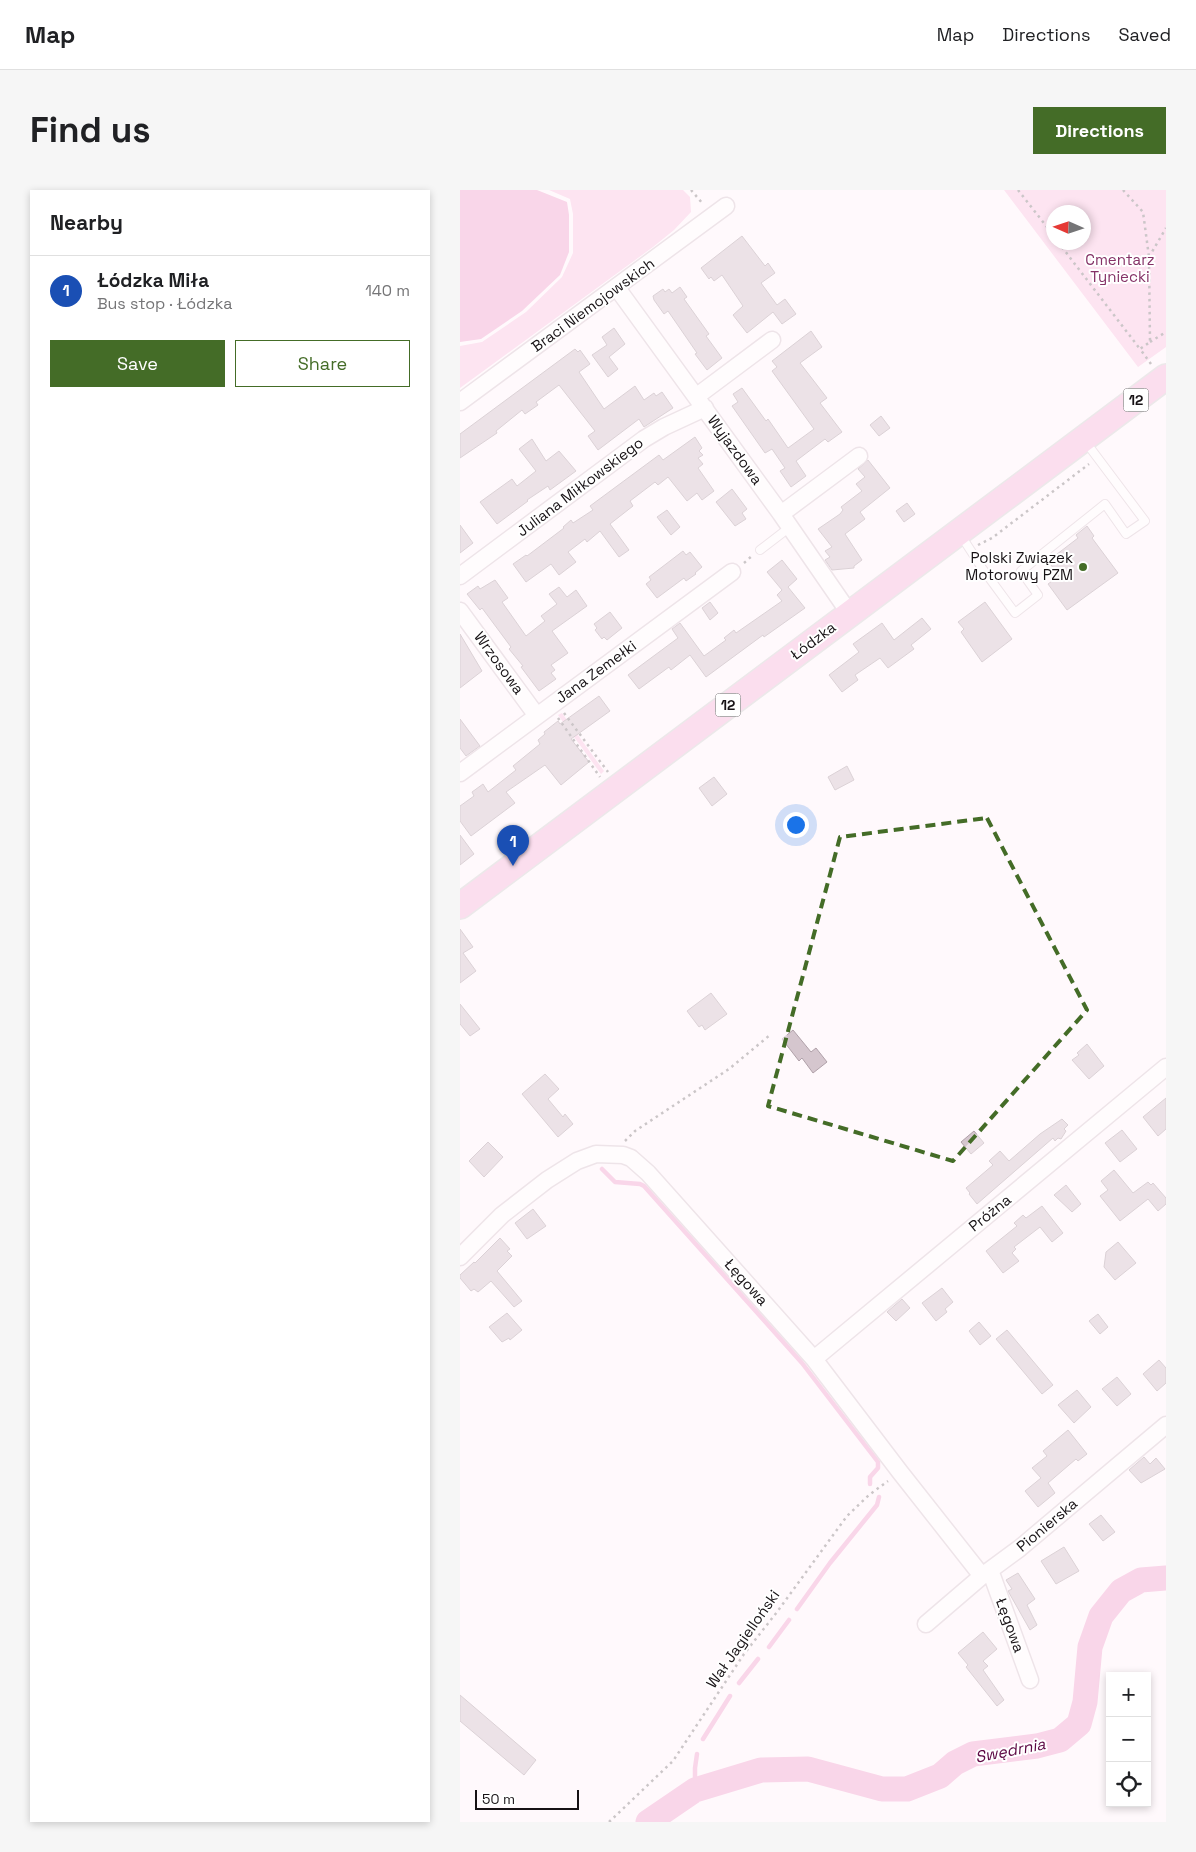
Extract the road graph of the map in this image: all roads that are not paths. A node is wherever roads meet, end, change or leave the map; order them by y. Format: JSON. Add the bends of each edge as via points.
{"nodes":[{"id":1,"x":726,"y":206,"type":"dead end"},
{"id":2,"x":617,"y":288,"type":"junction"},
{"id":3,"x":772,"y":340,"type":"dead end"},
{"id":4,"x":1159,"y":371,"type":"edge"},
{"id":5,"x":460,"y":402,"type":"edge"},
{"id":6,"x":701,"y":402,"type":"junction"},
{"id":7,"x":1090,"y":448,"type":"junction"},
{"id":8,"x":859,"y":456,"type":"dead end"},
{"id":9,"x":785,"y":520,"type":"junction"},
{"id":10,"x":965,"y":541,"type":"junction"},
{"id":11,"x":760,"y":550,"type":"road end"},
{"id":12,"x":732,"y":572,"type":"road end"},
{"id":13,"x":460,"y":576,"type":"edge"},
{"id":14,"x":460,"y":611,"type":"edge"},
{"id":15,"x":850,"y":614,"type":"junction"},
{"id":16,"x":547,"y":708,"type":"junction"},
{"id":17,"x":460,"y":773,"type":"edge"},
{"id":18,"x":460,"y":906,"type":"edge"},
{"id":19,"x":1166,"y":1067,"type":"edge"},
{"id":20,"x":460,"y":1257,"type":"edge"},
{"id":21,"x":814,"y":1359,"type":"junction"},
{"id":22,"x":1166,"y":1425,"type":"edge"},
{"id":23,"x":986,"y":1573,"type":"junction"},
{"id":24,"x":926,"y":1624,"type":"dead end"},
{"id":25,"x":1030,"y":1680,"type":"dead end"}],
"edges":[{"from":1,"to":2,"type":"street","name":"Braci Niemojowskich"},
{"from":2,"to":5,"type":"street","name":"Braci Niemojowskich"},
{"from":2,"to":6,"type":"street","name":"Wyjazdowa"},
{"from":3,"to":6,"type":"street","name":"Juliana Miłkowskiego"},
{"from":4,"to":7,"type":"main road","name":"Łódzka","number":"12"},
{"from":6,"to":9,"type":"street","name":"Wyjazdowa"},
{"from":6,"to":13,"type":"street","name":"Juliana Miłkowskiego","via":[[644,439]]},
{"from":7,"to":10,"type":"main road","name":"Łódzka","number":"12"},
{"from":7,"to":10,"type":"lane","via":[[1145,520],[1126,534],[1105,504],[1021,571],[1038,595],[1016,613]]},
{"from":8,"to":9,"type":"street"},
{"from":9,"to":11,"type":"lane"},
{"from":9,"to":15,"type":"street","name":"Wyjazdowa"},
{"from":10,"to":15,"type":"main road","name":"Łódzka","number":"12"},
{"from":12,"to":16,"type":"street","name":"Jana Zemełki"},
{"from":14,"to":16,"type":"street","name":"Wrzosowa"},
{"from":15,"to":18,"type":"main road","name":"Łódzka","number":"12"},
{"from":16,"to":17,"type":"street","name":"Jana Zemełki"},
{"from":19,"to":21,"type":"street","name":"Próżna"},
{"from":20,"to":21,"type":"street","name":"Łęgowa","via":[[502,1215],[547,1180],[596,1154],[623,1155],[648,1173]]},
{"from":21,"to":23,"type":"street","name":"Łęgowa","via":[[900,1472]]},
{"from":22,"to":23,"type":"street","name":"Pionierska"},
{"from":23,"to":24,"type":"street","name":"Pionierska"},
{"from":23,"to":25,"type":"street","name":"Łęgowa"}]}
